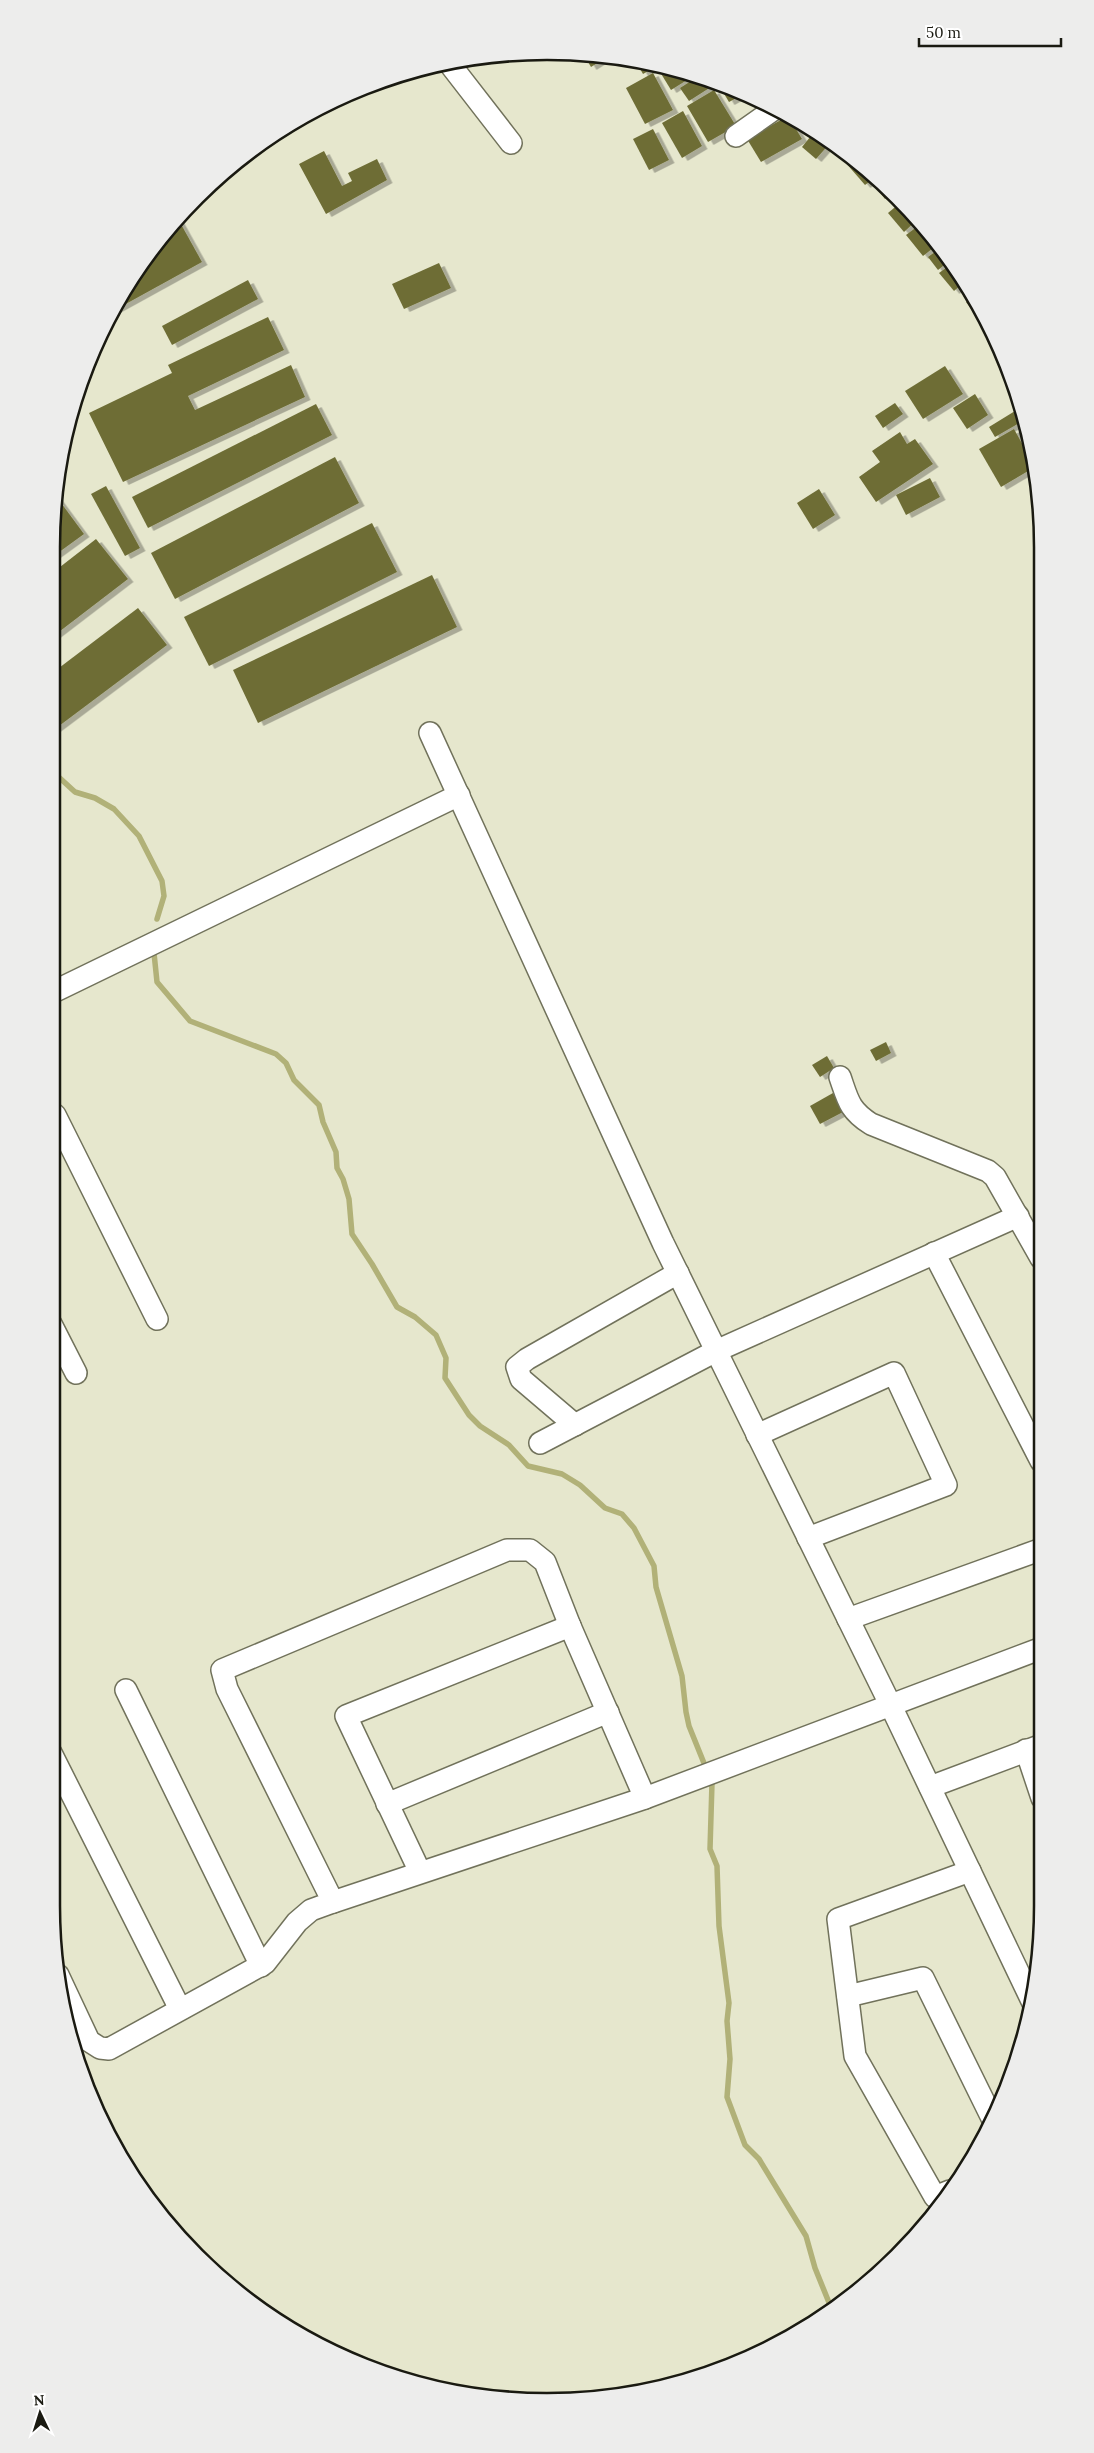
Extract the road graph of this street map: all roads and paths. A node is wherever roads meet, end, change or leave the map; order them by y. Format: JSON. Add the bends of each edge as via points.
{"nodes":[{"id":1,"x":453,"y":69,"type":"edge"},
{"id":2,"x":768,"y":113,"type":"edge"},
{"id":3,"x":736,"y":136,"type":"dead end"},
{"id":4,"x":511,"y":143,"type":"dead end"},
{"id":5,"x":430,"y":733,"type":"dead end"},
{"id":6,"x":459,"y":795,"type":"junction"},
{"id":7,"x":60,"y":989,"type":"edge"},
{"id":8,"x":840,"y":1076,"type":"dead end"},
{"id":9,"x":60,"y":1125,"type":"edge"},
{"id":10,"x":1018,"y":1216,"type":"junction"},
{"id":11,"x":1034,"y":1245,"type":"edge"},
{"id":12,"x":934,"y":1253,"type":"junction"},
{"id":13,"x":678,"y":1273,"type":"junction"},
{"id":14,"x":157,"y":1319,"type":"dead end"},
{"id":15,"x":60,"y":1342,"type":"edge"},
{"id":16,"x":716,"y":1351,"type":"junction"},
{"id":17,"x":76,"y":1373,"type":"dead end"},
{"id":18,"x":575,"y":1425,"type":"junction"},
{"id":19,"x":757,"y":1435,"type":"junction"},
{"id":20,"x":540,"y":1443,"type":"dead end"},
{"id":21,"x":1034,"y":1447,"type":"edge"},
{"id":22,"x":808,"y":1538,"type":"junction"},
{"id":23,"x":1034,"y":1552,"type":"edge"},
{"id":24,"x":848,"y":1620,"type":"junction"},
{"id":25,"x":570,"y":1626,"type":"junction"},
{"id":26,"x":1034,"y":1651,"type":"edge"},
{"id":27,"x":126,"y":1690,"type":"dead end"},
{"id":28,"x":890,"y":1704,"type":"junction"},
{"id":29,"x":608,"y":1712,"type":"junction"},
{"id":30,"x":1034,"y":1747,"type":"edge"},
{"id":31,"x":60,"y":1771,"type":"edge"},
{"id":32,"x":930,"y":1787,"type":"junction"},
{"id":33,"x":645,"y":1798,"type":"junction"},
{"id":34,"x":387,"y":1804,"type":"junction"},
{"id":35,"x":970,"y":1871,"type":"junction"},
{"id":36,"x":420,"y":1872,"type":"junction"},
{"id":37,"x":333,"y":1902,"type":"junction"},
{"id":38,"x":261,"y":1966,"type":"junction"},
{"id":39,"x":1027,"y":1990,"type":"edge"},
{"id":40,"x":848,"y":1996,"type":"junction"},
{"id":41,"x":68,"y":1997,"type":"edge"},
{"id":42,"x":180,"y":2010,"type":"junction"},
{"id":43,"x":989,"y":2111,"type":"edge"},
{"id":44,"x":937,"y":2196,"type":"edge"}],
"edges":[{"from":1,"to":4,"type":"street"},
{"from":2,"to":3,"type":"street"},
{"from":5,"to":6,"type":"street"},
{"from":6,"to":7,"type":"street"},
{"from":6,"to":13,"type":"street"},
{"from":8,"to":10,"type":"street","via":[[851,1108],[857,1115],[871,1124],[988,1171]]},
{"from":9,"to":14,"type":"street"},
{"from":10,"to":11,"type":"street"},
{"from":10,"to":12,"type":"street"},
{"from":12,"to":16,"type":"street"},
{"from":12,"to":21,"type":"street"},
{"from":13,"to":16,"type":"street"},
{"from":13,"to":18,"type":"street","via":[[517,1367],[521,1379]]},
{"from":15,"to":17,"type":"street"},
{"from":16,"to":18,"type":"street"},
{"from":16,"to":19,"type":"street"},
{"from":18,"to":20,"type":"street"},
{"from":19,"to":22,"type":"street"},
{"from":19,"to":22,"type":"street","via":[[894,1373],[946,1485]]},
{"from":22,"to":24,"type":"street"},
{"from":23,"to":24,"type":"street"},
{"from":24,"to":28,"type":"street"},
{"from":25,"to":29,"type":"street"},
{"from":25,"to":34,"type":"street","via":[[346,1716]]},
{"from":25,"to":37,"type":"street","via":[[545,1562],[530,1550],[507,1550],[222,1670],[227,1689]]},
{"from":26,"to":28,"type":"street"},
{"from":27,"to":38,"type":"street"},
{"from":28,"to":32,"type":"street"},
{"from":28,"to":33,"type":"street"},
{"from":29,"to":33,"type":"street"},
{"from":29,"to":34,"type":"street"},
{"from":30,"to":32,"type":"street"},
{"from":31,"to":42,"type":"street"},
{"from":32,"to":35,"type":"street"},
{"from":33,"to":36,"type":"street"},
{"from":34,"to":36,"type":"street"},
{"from":35,"to":39,"type":"street"},
{"from":35,"to":40,"type":"street","via":[[838,1919]]},
{"from":36,"to":37,"type":"street"},
{"from":37,"to":38,"type":"street","via":[[312,1910],[297,1922]]},
{"from":38,"to":42,"type":"street"},
{"from":40,"to":43,"type":"street","via":[[923,1978]]},
{"from":40,"to":44,"type":"street","via":[[855,2056]]},
{"from":41,"to":42,"type":"street","via":[[89,2041],[100,2048],[109,2049]]}]}
